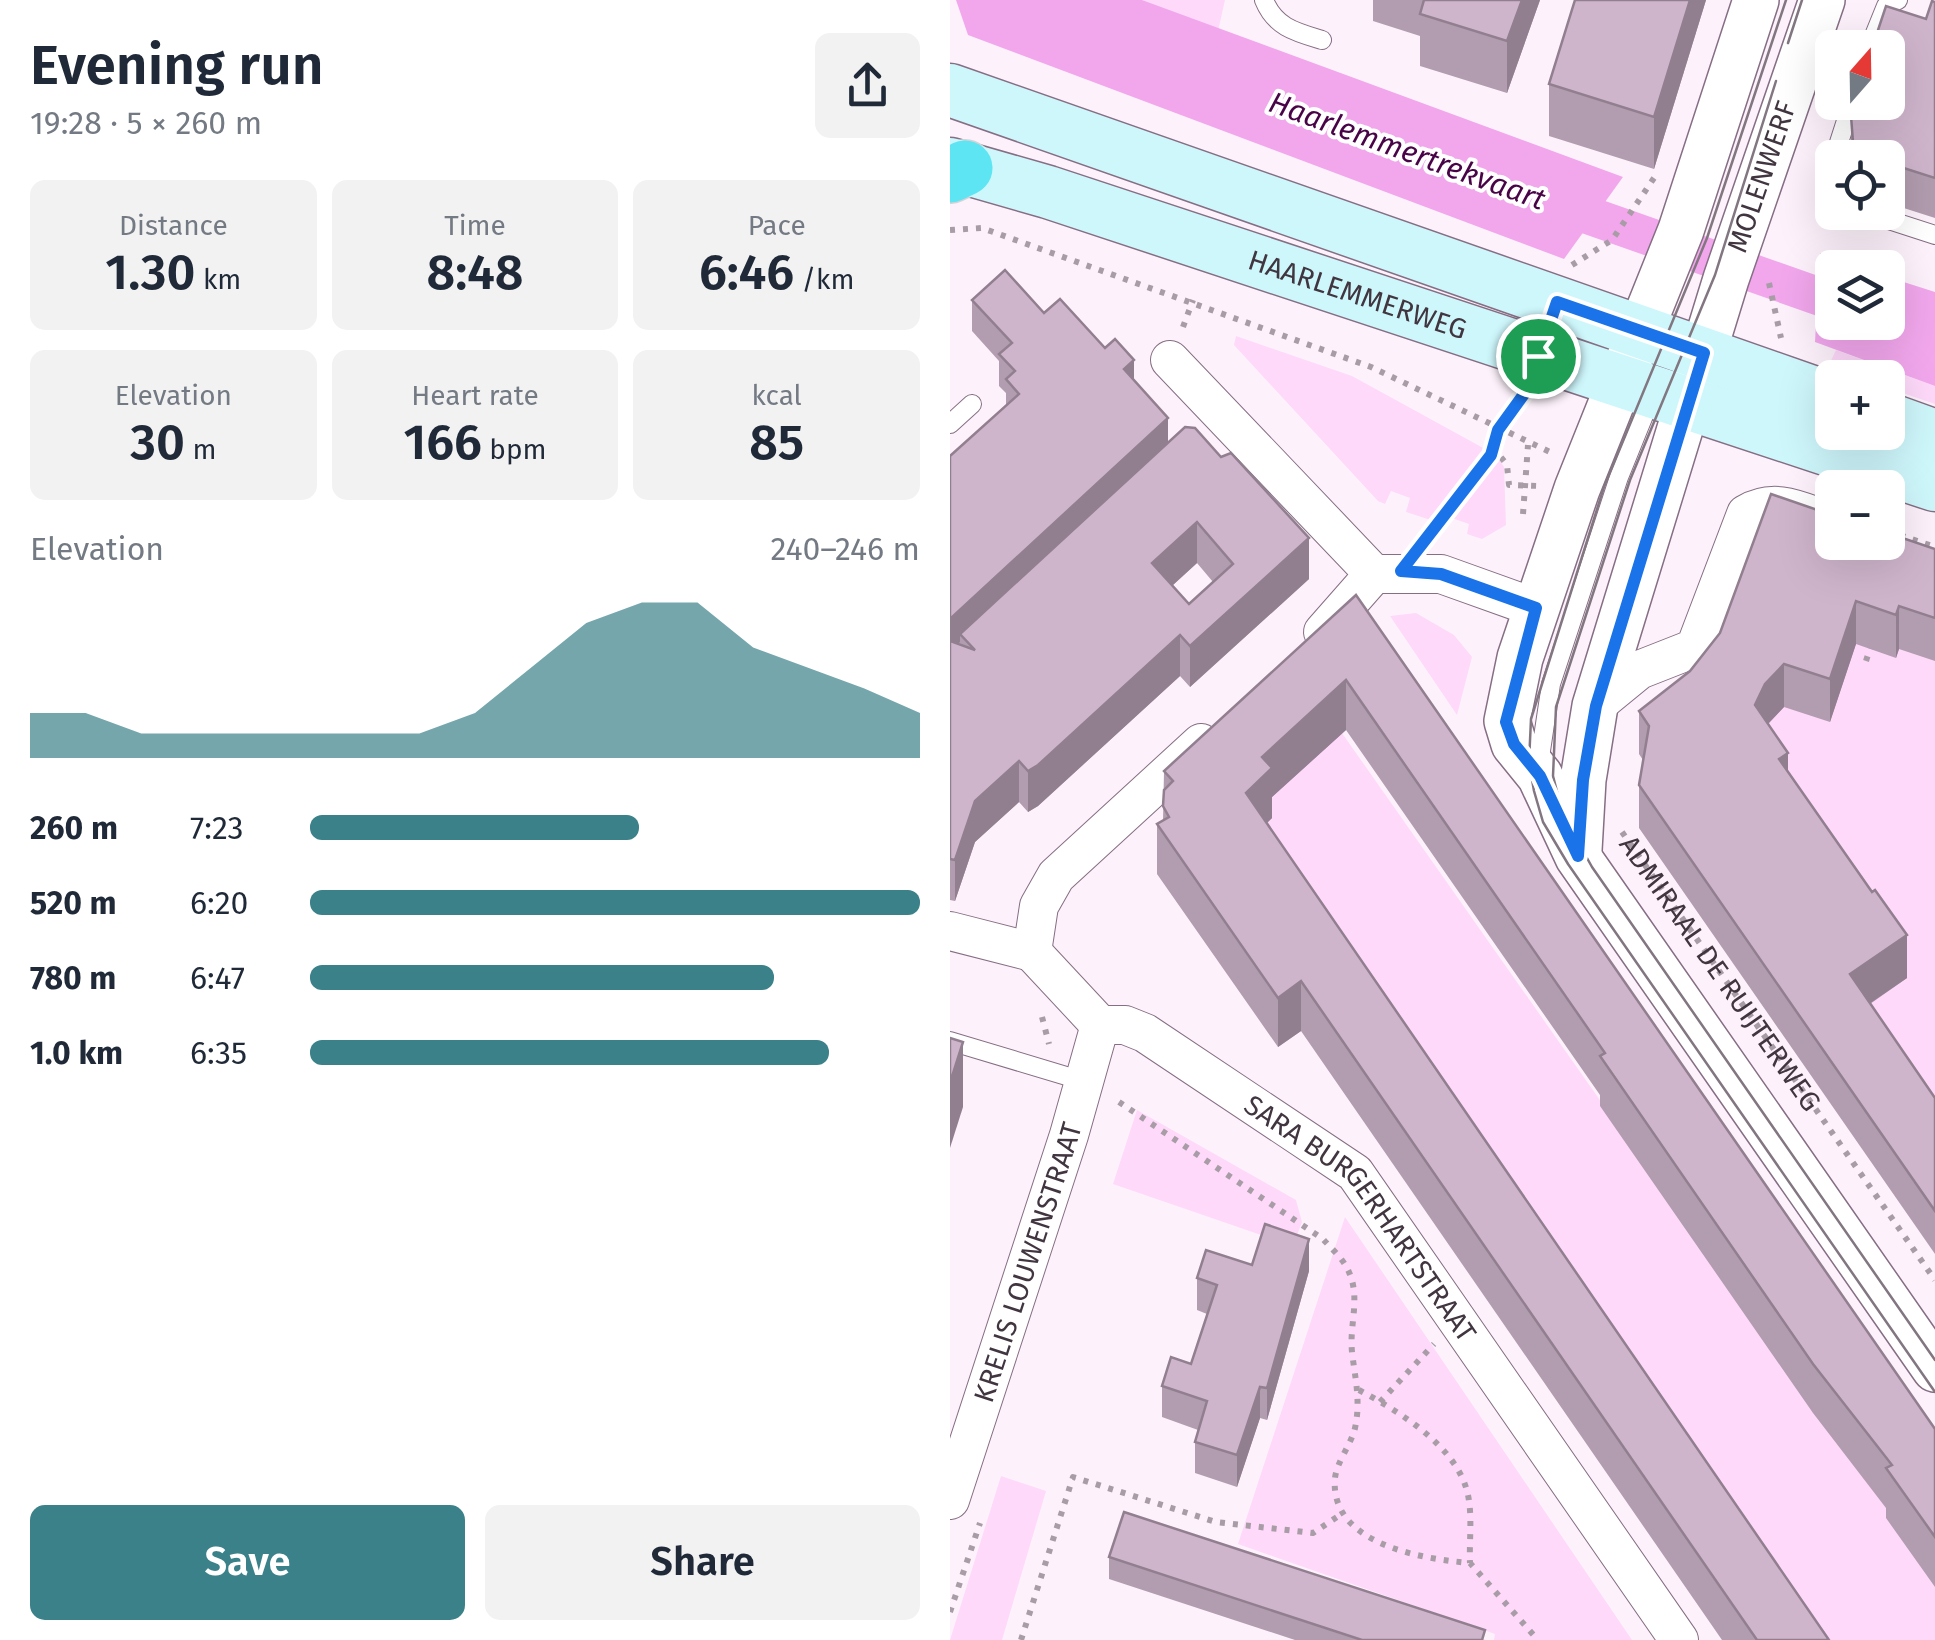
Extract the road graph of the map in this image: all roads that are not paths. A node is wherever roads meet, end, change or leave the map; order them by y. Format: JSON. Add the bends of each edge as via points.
{"nodes":[{"id":1,"x":1264,"y":0,"type":"edge"},
{"id":2,"x":1756,"y":0,"type":"edge"},
{"id":3,"x":1822,"y":0,"type":"edge"},
{"id":4,"x":1898,"y":0,"type":"edge"},
{"id":5,"x":1877,"y":30,"type":"edge"},
{"id":6,"x":1322,"y":40,"type":"dead end"},
{"id":7,"x":950,"y":90,"type":"edge"},
{"id":8,"x":955,"y":169,"type":"edge"},
{"id":9,"x":1905,"y":225,"type":"edge"},
{"id":10,"x":1935,"y":235,"type":"edge"},
{"id":11,"x":1170,"y":360,"type":"dead end"},
{"id":12,"x":1664,"y":368,"type":"junction"},
{"id":13,"x":1815,"y":396,"type":"edge"},
{"id":14,"x":972,"y":404,"type":"dead end"},
{"id":15,"x":950,"y":424,"type":"edge"},
{"id":16,"x":1905,"y":425,"type":"edge"},
{"id":17,"x":1935,"y":436,"type":"edge"},
{"id":18,"x":1935,"y":485,"type":"edge"},
{"id":19,"x":1815,"y":516,"type":"edge"},
{"id":20,"x":1388,"y":573,"type":"junction"},
{"id":21,"x":1536,"y":608,"type":"junction"},
{"id":22,"x":1302,"y":651,"type":"edge"},
{"id":23,"x":1596,"y":706,"type":"junction"},
{"id":24,"x":1229,"y":718,"type":"edge"},
{"id":25,"x":1540,"y":776,"type":"junction"},
{"id":26,"x":1578,"y":856,"type":"junction"},
{"id":27,"x":950,"y":931,"type":"edge"},
{"id":28,"x":1032,"y":952,"type":"junction"},
{"id":29,"x":1100,"y":1025,"type":"junction"},
{"id":30,"x":950,"y":1040,"type":"edge"},
{"id":31,"x":1083,"y":1081,"type":"junction"},
{"id":32,"x":1935,"y":1369,"type":"edge"},
{"id":33,"x":950,"y":1500,"type":"edge"},
{"id":34,"x":1679,"y":1640,"type":"edge"}],
"edges":[{"from":1,"to":6,"type":"lane","via":[[1270,17],[1286,29]]},
{"from":2,"to":12,"type":"street","via":[[1675,245]]},
{"from":3,"to":12,"type":"street","name":"MOLENWERF","via":[[1732,264]]},
{"from":4,"to":5,"type":"lane","via":[[1886,6]]},
{"from":7,"to":12,"type":"main road","name":"HAARLEMMERWEG"},
{"from":8,"to":12,"type":"main road","name":"HAARLEMMERWEG","via":[[1538,356]]},
{"from":9,"to":10,"type":"lane"},
{"from":11,"to":20,"type":"street","via":[[1216,422]]},
{"from":12,"to":13,"type":"main road","name":"HAARLEMMERWEG"},
{"from":12,"to":18,"type":"main road","name":"HAARLEMMERWEG"},
{"from":12,"to":21,"type":"street","name":"ADMIRAAL DE RUIJTERWEG","via":[[1577,489]]},
{"from":12,"to":23,"type":"street","name":"ADMIRAAL DE RUIJTERWEG"},
{"from":12,"to":25,"type":"lane","name":"ADMIRAAL DE RUIJTERWEG","via":[[1620,477],[1552,684],[1537,756]]},
{"from":14,"to":15,"type":"lane"},
{"from":16,"to":17,"type":"main road"},
{"from":19,"to":23,"type":"street","via":[[1779,504],[1746,514],[1695,648],[1639,670]]},
{"from":20,"to":21,"type":"street","via":[[1441,574]]},
{"from":20,"to":22,"type":"street"},
{"from":21,"to":25,"type":"street","name":"ADMIRAAL DE RUIJTERWEG","via":[[1506,722]]},
{"from":23,"to":26,"type":"street","name":"ADMIRAAL DE RUIJTERWEG"},
{"from":24,"to":28,"type":"street","via":[[1056,876],[1040,906]]},
{"from":25,"to":26,"type":"street","name":"ADMIRAAL DE RUIJTERWEG"},
{"from":26,"to":32,"type":"street","name":"ADMIRAAL DE RUIJTERWEG"},
{"from":27,"to":28,"type":"street"},
{"from":28,"to":29,"type":"street"},
{"from":29,"to":31,"type":"street"},
{"from":29,"to":34,"type":"street","name":"SARA BURGERHARTSTRAAT","via":[[1145,1033],[1356,1173]]},
{"from":30,"to":31,"type":"lane"},
{"from":31,"to":33,"type":"street","name":"KRELIS LOUWENSTRAAT"}]}
